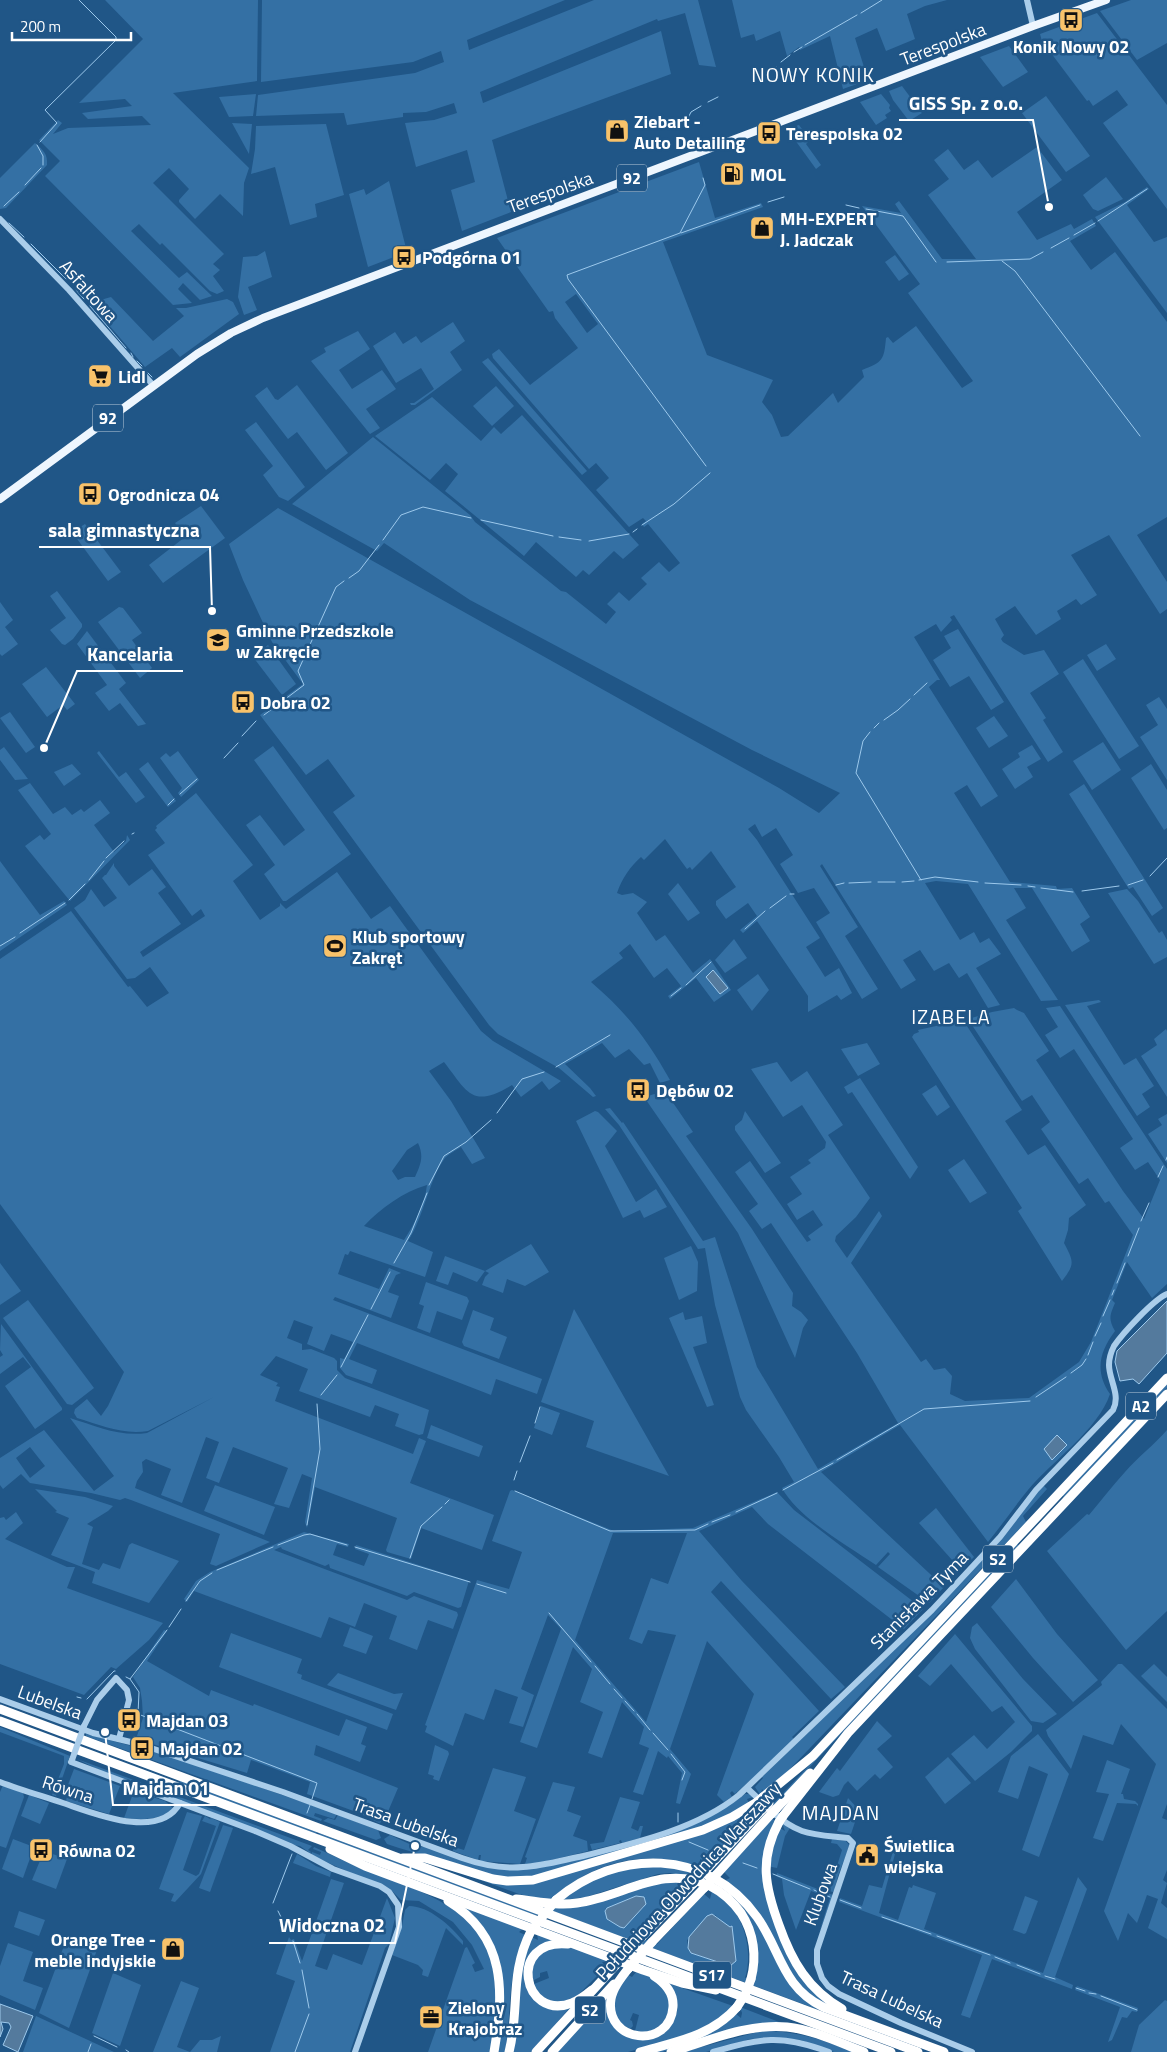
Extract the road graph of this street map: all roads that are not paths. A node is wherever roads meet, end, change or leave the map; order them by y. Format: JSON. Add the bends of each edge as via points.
{"nodes":[{"id":1,"x":1026,"y":0,"type":"edge"},
{"id":2,"x":1106,"y":0,"type":"edge"},
{"id":3,"x":1033,"y":26,"type":"junction"},
{"id":4,"x":0,"y":219,"type":"edge"},
{"id":5,"x":154,"y":385,"type":"junction"},
{"id":6,"x":0,"y":499,"type":"edge"},
{"id":7,"x":1167,"y":1294,"type":"edge"},
{"id":8,"x":1167,"y":1378,"type":"edge"},
{"id":9,"x":1167,"y":1394,"type":"edge"},
{"id":10,"x":1114,"y":1435,"type":"joint"},
{"id":11,"x":1122,"y":1442,"type":"joint"},
{"id":12,"x":0,"y":1699,"type":"edge"},
{"id":13,"x":0,"y":1709,"type":"edge"},
{"id":14,"x":0,"y":1721,"type":"edge"},
{"id":15,"x":119,"y":1739,"type":"junction"},
{"id":16,"x":0,"y":1782,"type":"edge"},
{"id":17,"x":748,"y":1788,"type":"junction"},
{"id":18,"x":180,"y":1803,"type":"junction"},
{"id":19,"x":771,"y":1809,"type":"junction"},
{"id":20,"x":688,"y":1824,"type":"joint"},
{"id":21,"x":308,"y":1836,"type":"junction"},
{"id":22,"x":397,"y":1859,"type":"junction"},
{"id":23,"x":433,"y":1892,"type":"junction"},
{"id":24,"x":505,"y":1899,"type":"junction"},
{"id":25,"x":576,"y":1945,"type":"junction"},
{"id":26,"x":816,"y":1959,"type":"joint"},
{"id":27,"x":628,"y":1969,"type":"junction"},
{"id":28,"x":643,"y":1970,"type":"junction"},
{"id":29,"x":592,"y":1990,"type":"junction"},
{"id":30,"x":734,"y":1992,"type":"junction"},
{"id":31,"x":853,"y":2016,"type":"junction"},
{"id":32,"x":355,"y":2052,"type":"edge"},
{"id":33,"x":494,"y":2052,"type":"edge"},
{"id":34,"x":509,"y":2052,"type":"edge"},
{"id":35,"x":536,"y":2052,"type":"edge"},
{"id":36,"x":552,"y":2052,"type":"edge"},
{"id":37,"x":640,"y":2052,"type":"edge"},
{"id":38,"x":671,"y":2052,"type":"edge"},
{"id":39,"x":713,"y":2052,"type":"edge"},
{"id":40,"x":829,"y":2052,"type":"edge"},
{"id":41,"x":864,"y":2052,"type":"edge"},
{"id":42,"x":891,"y":2052,"type":"edge"},
{"id":43,"x":918,"y":2052,"type":"edge"},
{"id":44,"x":944,"y":2052,"type":"edge"},
{"id":45,"x":972,"y":2052,"type":"edge"}],
"edges":[{"from":1,"to":3,"type":"street"},
{"from":2,"to":3,"type":"main road","name":"Terespolska","number":"92"},
{"from":3,"to":5,"type":"main road","name":"Terespolska","number":"92","via":[[263,318],[232,333]]},
{"from":4,"to":5,"type":"street","name":"Asfaltowa"},
{"from":5,"to":6,"type":"main road","number":"92"},
{"from":7,"to":17,"type":"street","name":"Stanisława Tyma","via":[[1151,1306],[1112,1350],[1109,1367],[1116,1400],[1109,1415],[1045,1480],[1000,1537],[932,1610]]},
{"from":8,"to":10,"type":"highway","number":"A2"},
{"from":9,"to":11,"type":"highway","number":"A2"},
{"from":10,"to":19,"type":"highway","name":"Południowa Obwodnica Warszawy","number":"S2","via":[[813,1756]]},
{"from":11,"to":19,"type":"highway","name":"Południowa Obwodnica Warszawy","number":"S2"},
{"from":12,"to":15,"type":"street","name":"Lubelska","via":[[92,1733]]},
{"from":13,"to":22,"type":"highway","number":"S17"},
{"from":14,"to":21,"type":"highway","number":"S17"},
{"from":15,"to":18,"type":"street","bridge":true,"via":[[129,1700],[127,1690],[116,1678],[97,1700],[71,1762]]},
{"from":15,"to":20,"type":"street","name":"Trasa Lubelska","via":[[268,1787],[470,1861],[492,1866],[522,1868],[551,1863],[636,1843]]},
{"from":16,"to":18,"type":"street","name":"Równa","via":[[100,1816],[125,1821],[166,1818]]},
{"from":17,"to":20,"type":"street","name":"Stanisława Tyma","via":[[724,1807]]},
{"from":17,"to":26,"type":"street","name":"Klubowa","via":[[793,1829],[851,1840],[852,1848]]},
{"from":18,"to":32,"type":"street","via":[[272,1838],[326,1866],[378,1884],[395,1899],[400,1910],[399,1927]]},
{"from":19,"to":22,"type":"highway","via":[[732,1817],[703,1830],[534,1880],[493,1880],[425,1858]]},
{"from":19,"to":27,"type":"highway","name":"Południowa Obwodnica Warszawy","number":"S2","bridge":true,"via":[[716,1875]]},
{"from":19,"to":29,"type":"highway","name":"Południowa Obwodnica Warszawy","number":"S2","bridge":true,"via":[[706,1870]]},
{"from":19,"to":31,"type":"highway","via":[[766,1875],[783,1938],[809,1984]]},
{"from":21,"to":23,"type":"highway","via":[[347,1858]]},
{"from":21,"to":30,"type":"highway","number":"S17"},
{"from":22,"to":24,"type":"highway","number":"S17"},
{"from":23,"to":25,"type":"highway"},
{"from":23,"to":33,"type":"highway","via":[[471,1919],[486,1939],[496,1962],[501,1996]]},
{"from":24,"to":37,"type":"highway","bridge":true,"via":[[576,1903],[673,1877],[694,1880],[722,1893],[742,1915],[754,1948],[754,1967],[746,1993],[737,2007],[707,2031]]},
{"from":24,"to":43,"type":"highway","number":"S17"},
{"from":25,"to":28,"type":"highway"},
{"from":25,"to":29,"type":"highway","via":[[553,1944],[540,1950],[529,1965],[529,1984],[538,1998],[552,2005],[572,2002]]},
{"from":26,"to":45,"type":"street","name":"Trasa Lubelska","via":[[822,1978],[840,1994]]},
{"from":27,"to":28,"type":"highway","via":[[613,1993],[612,2013],[625,2032],[649,2036],[662,2029],[671,2017],[673,2004],[666,1986]]},
{"from":27,"to":36,"type":"highway","name":"Południowa Obwodnica Warszawy","number":"S2"},
{"from":28,"to":30,"type":"highway","via":[[682,1983]]},
{"from":29,"to":35,"type":"highway","name":"Południowa Obwodnica Warszawy","number":"S2"},
{"from":30,"to":42,"type":"highway","number":"S17"},
{"from":31,"to":34,"type":"highway","bridge":true,"via":[[816,2003],[799,1992],[764,1928],[746,1904],[719,1882],[696,1871],[663,1863],[637,1863],[588,1877],[556,1900],[532,1931],[517,1968]]},
{"from":31,"to":44,"type":"highway"},
{"from":38,"to":41,"type":"highway","via":[[737,2032],[771,2027],[803,2030]]},
{"from":39,"to":40,"type":"street","via":[[767,2039],[798,2042]]}]}
